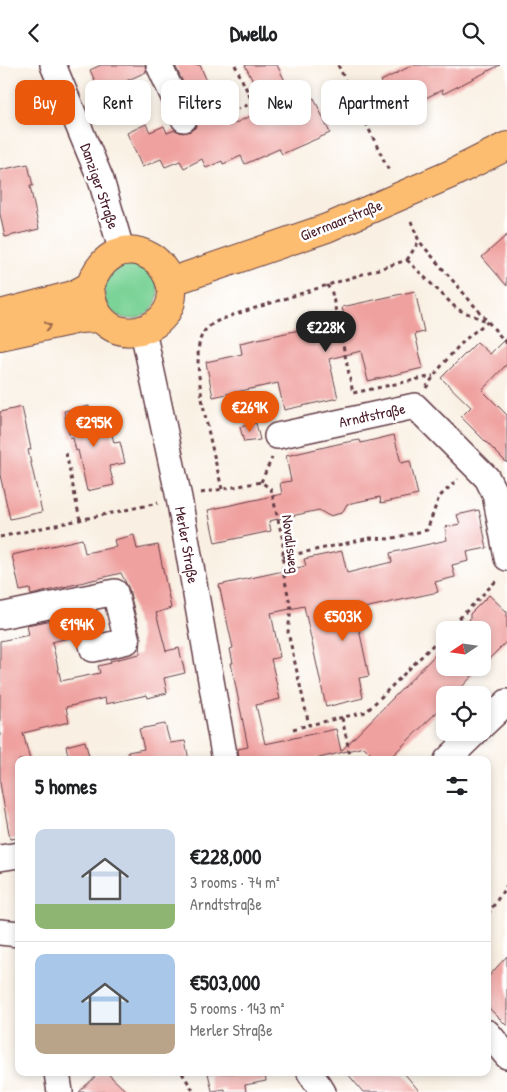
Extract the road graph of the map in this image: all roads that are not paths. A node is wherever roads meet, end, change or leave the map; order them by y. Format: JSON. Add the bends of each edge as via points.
{"nodes":[{"id":1,"x":53,"y":65,"type":"edge"},
{"id":2,"x":159,"y":65,"type":"edge"},
{"id":3,"x":166,"y":80,"type":"edge"},
{"id":4,"x":507,"y":146,"type":"edge"},
{"id":5,"x":122,"y":251,"type":"junction"},
{"id":6,"x":170,"y":282,"type":"junction"},
{"id":7,"x":90,"y":286,"type":"junction"},
{"id":8,"x":99,"y":318,"type":"junction"},
{"id":9,"x":1,"y":319,"type":"edge"},
{"id":10,"x":143,"y":331,"type":"junction"},
{"id":11,"x":278,"y":436,"type":"dead end"},
{"id":12,"x":504,"y":567,"type":"edge"},
{"id":13,"x":80,"y":599,"type":"dead end"},
{"id":14,"x":0,"y":616,"type":"edge"},
{"id":15,"x":507,"y":702,"type":"edge"},
{"id":16,"x":491,"y":717,"type":"edge"},
{"id":17,"x":467,"y":741,"type":"edge"},
{"id":18,"x":224,"y":756,"type":"edge"},
{"id":19,"x":451,"y":756,"type":"edge"},
{"id":20,"x":15,"y":856,"type":"edge"},
{"id":21,"x":0,"y":859,"type":"edge"},
{"id":22,"x":0,"y":932,"type":"edge"},
{"id":23,"x":15,"y":934,"type":"edge"},
{"id":24,"x":491,"y":1037,"type":"edge"},
{"id":25,"x":507,"y":1056,"type":"edge"},
{"id":26,"x":57,"y":1076,"type":"edge"},
{"id":27,"x":312,"y":1076,"type":"edge"},
{"id":28,"x":60,"y":1092,"type":"edge"},
{"id":29,"x":323,"y":1092,"type":"edge"}],
"edges":[{"from":1,"to":5,"type":"street","name":"Danziger Straße","via":[[101,180]]},
{"from":2,"to":3,"type":"street"},
{"from":4,"to":6,"type":"main road","name":"Giermaarstraße","via":[[328,228]]},
{"from":5,"to":6,"type":"main road","via":[[138,251],[152,257],[164,268]]},
{"from":5,"to":7,"type":"main road","via":[[107,258],[96,270]]},
{"from":6,"to":10,"type":"main road","via":[[171,297],[166,312]]},
{"from":7,"to":8,"type":"main road","via":[[91,303]]},
{"from":7,"to":9,"type":"main road","via":[[73,295]]},
{"from":9,"to":8,"type":"main road","one_way":true},
{"from":8,"to":10,"type":"main road","via":[[112,328],[127,332]]},
{"from":10,"to":18,"type":"street","name":"Merler Straße","via":[[179,499]]},
{"from":11,"to":12,"type":"street","name":"Arndtstraße","via":[[415,406],[487,478],[494,494]]},
{"from":13,"to":14,"type":"street"},
{"from":15,"to":16,"type":"street"},
{"from":17,"to":19,"type":"street"},
{"from":20,"to":21,"type":"street"},
{"from":22,"to":23,"type":"street"},
{"from":24,"to":25,"type":"street"},
{"from":26,"to":28,"type":"street"},
{"from":27,"to":29,"type":"street"}]}
